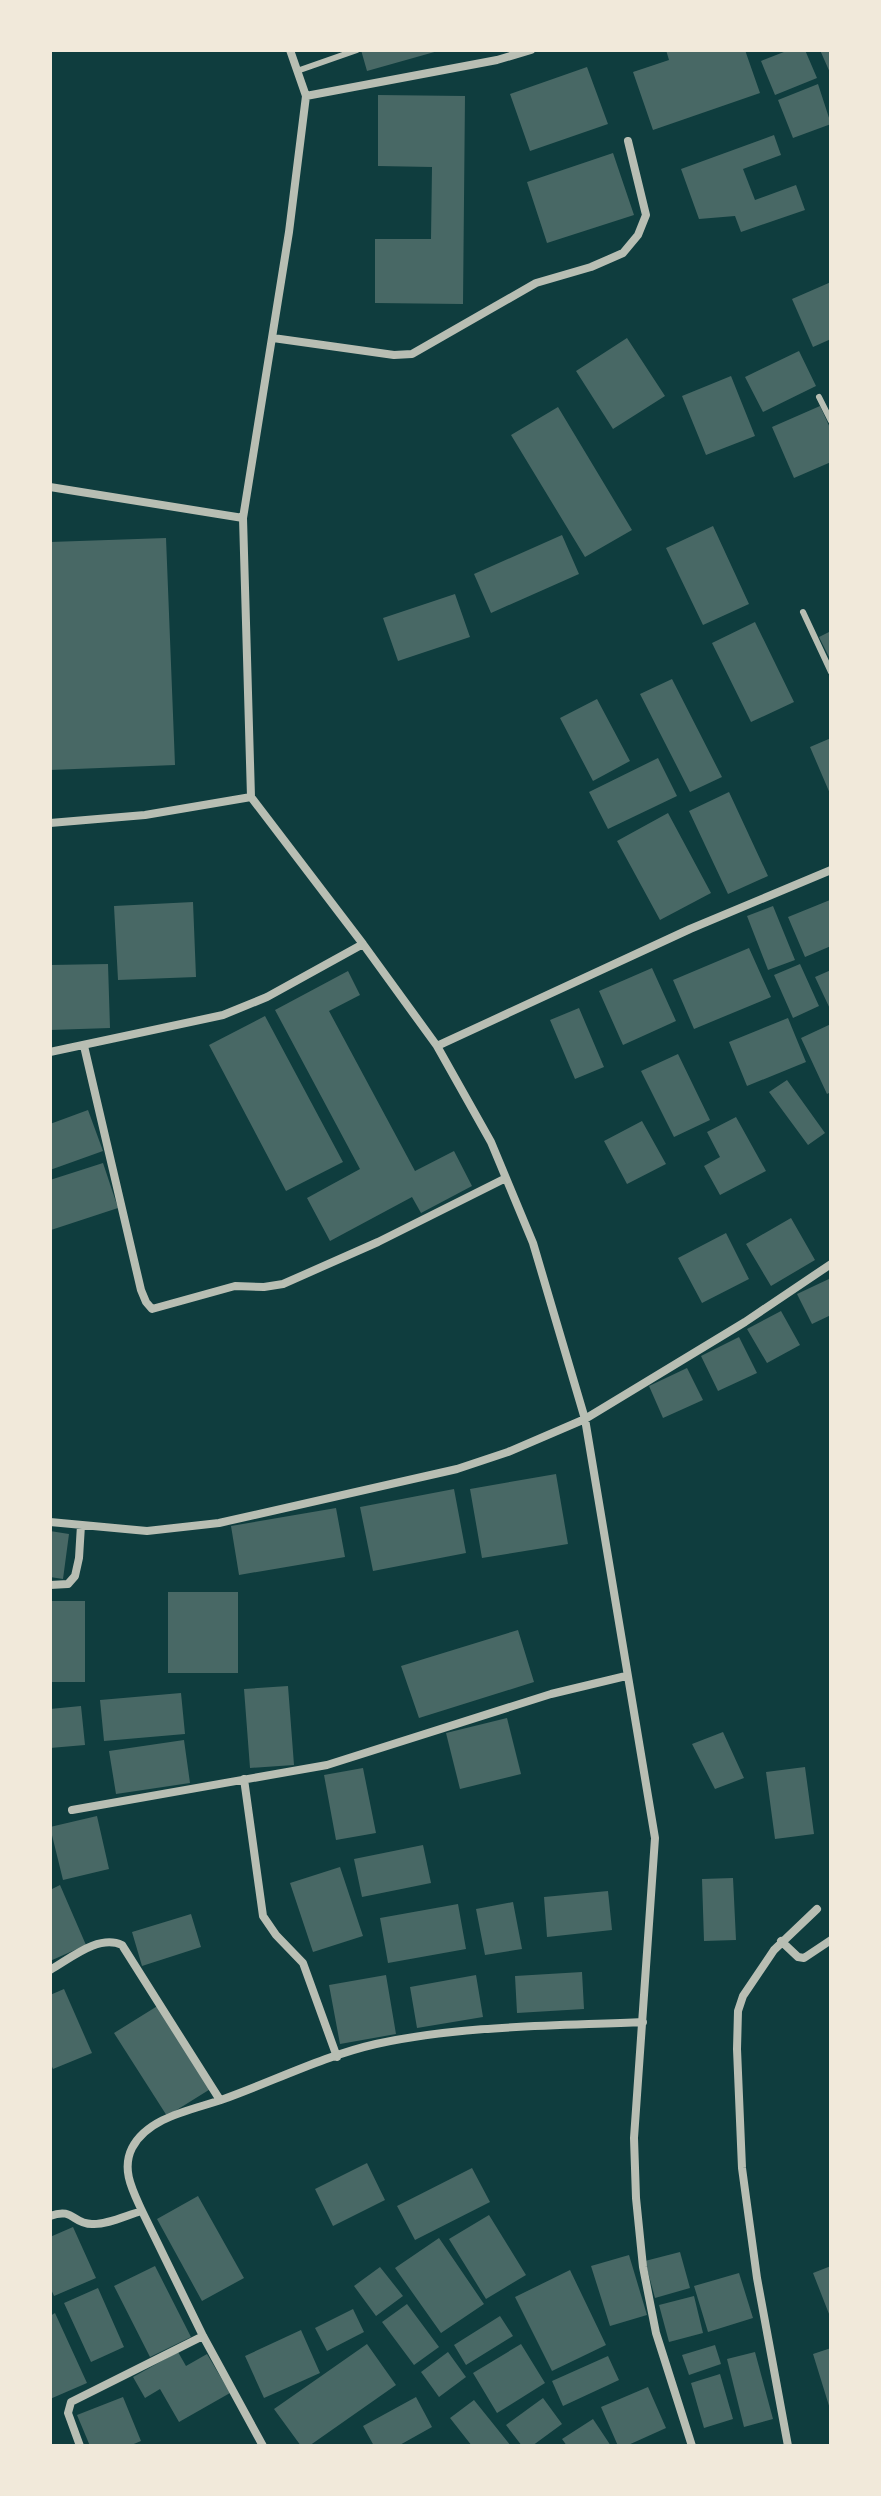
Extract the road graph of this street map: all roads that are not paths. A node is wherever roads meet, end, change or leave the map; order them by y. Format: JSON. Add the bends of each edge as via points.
{"nodes":[{"id":1,"x":290,"y":50,"type":"edge"},
{"id":2,"x":357,"y":50,"type":"edge"},
{"id":3,"x":531,"y":50,"type":"edge"},
{"id":4,"x":297,"y":71,"type":"junction"},
{"id":5,"x":306,"y":96,"type":"junction"},
{"id":6,"x":628,"y":141,"type":"dead end"},
{"id":7,"x":273,"y":338,"type":"junction"},
{"id":8,"x":819,"y":397,"type":"dead end"},
{"id":9,"x":831,"y":421,"type":"edge"},
{"id":10,"x":50,"y":487,"type":"edge"},
{"id":11,"x":243,"y":518,"type":"junction"},
{"id":12,"x":803,"y":612,"type":"dead end"},
{"id":13,"x":831,"y":672,"type":"edge"},
{"id":14,"x":251,"y":797,"type":"junction"},
{"id":15,"x":50,"y":823,"type":"edge"},
{"id":16,"x":831,"y":870,"type":"edge"},
{"id":17,"x":363,"y":944,"type":"junction"},
{"id":18,"x":84,"y":1046,"type":"junction"},
{"id":19,"x":437,"y":1046,"type":"junction"},
{"id":20,"x":50,"y":1052,"type":"edge"},
{"id":21,"x":506,"y":1178,"type":"junction"},
{"id":22,"x":831,"y":1264,"type":"edge"},
{"id":23,"x":585,"y":1419,"type":"junction"},
{"id":24,"x":50,"y":1522,"type":"edge"},
{"id":25,"x":81,"y":1525,"type":"junction"},
{"id":26,"x":50,"y":1585,"type":"edge"},
{"id":27,"x":626,"y":1676,"type":"junction"},
{"id":28,"x":244,"y":1779,"type":"junction"},
{"id":29,"x":72,"y":1810,"type":"dead end"},
{"id":30,"x":817,"y":1909,"type":"dead end"},
{"id":31,"x":831,"y":1940,"type":"edge"},
{"id":32,"x":784,"y":1944,"type":"junction"},
{"id":33,"x":50,"y":1970,"type":"edge"},
{"id":34,"x":643,"y":2022,"type":"junction"},
{"id":35,"x":337,"y":2057,"type":"junction"},
{"id":36,"x":220,"y":2100,"type":"junction"},
{"id":37,"x":142,"y":2211,"type":"junction"},
{"id":38,"x":50,"y":2216,"type":"edge"},
{"id":39,"x":203,"y":2336,"type":"junction"},
{"id":40,"x":80,"y":2446,"type":"edge"},
{"id":41,"x":263,"y":2446,"type":"edge"},
{"id":42,"x":692,"y":2446,"type":"edge"},
{"id":43,"x":788,"y":2446,"type":"edge"}],
"edges":[{"from":1,"to":4,"type":"street"},
{"from":2,"to":4,"type":"lane"},
{"from":3,"to":5,"type":"street"},
{"from":4,"to":5,"type":"street"},
{"from":5,"to":7,"type":"street"},
{"from":6,"to":7,"type":"street","via":[[646,215],[623,253],[536,283],[412,354]]},
{"from":7,"to":11,"type":"street"},
{"from":8,"to":9,"type":"lane"},
{"from":10,"to":11,"type":"street"},
{"from":11,"to":14,"type":"street"},
{"from":12,"to":13,"type":"lane"},
{"from":14,"to":15,"type":"street","via":[[145,815]]},
{"from":14,"to":17,"type":"street"},
{"from":16,"to":19,"type":"street"},
{"from":17,"to":18,"type":"street","via":[[223,1015]]},
{"from":17,"to":19,"type":"street"},
{"from":18,"to":20,"type":"street"},
{"from":18,"to":21,"type":"street","via":[[141,1290],[152,1309],[235,1286],[283,1284]]},
{"from":19,"to":21,"type":"street"},
{"from":21,"to":23,"type":"street","via":[[533,1243]]},
{"from":22,"to":23,"type":"street"},
{"from":23,"to":25,"type":"street","via":[[457,1469],[219,1523],[147,1531]]},
{"from":23,"to":27,"type":"street"},
{"from":24,"to":25,"type":"street"},
{"from":25,"to":26,"type":"street","via":[[75,1576],[68,1584]]},
{"from":27,"to":28,"type":"street","via":[[551,1694],[327,1765]]},
{"from":27,"to":34,"type":"street","via":[[655,1838]]},
{"from":28,"to":29,"type":"street"},
{"from":28,"to":35,"type":"street","via":[[263,1916],[303,1963]]},
{"from":30,"to":32,"type":"street"},
{"from":31,"to":32,"type":"street","via":[[806,1958]]},
{"from":32,"to":43,"type":"street","via":[[740,2004],[737,2049],[742,2168]]},
{"from":33,"to":36,"type":"street","via":[[99,1943],[122,1945]]},
{"from":34,"to":35,"type":"street","via":[[476,2030],[376,2044]]},
{"from":34,"to":42,"type":"street","via":[[634,2138],[641,2253],[656,2333]]},
{"from":35,"to":36,"type":"street"},
{"from":36,"to":37,"type":"street","via":[[156,2124],[140,2137],[128,2167]]},
{"from":37,"to":38,"type":"street","via":[[95,2224],[69,2213]]},
{"from":37,"to":39,"type":"street"},
{"from":39,"to":40,"type":"street","via":[[71,2402],[68,2413]]},
{"from":39,"to":41,"type":"street"}]}
